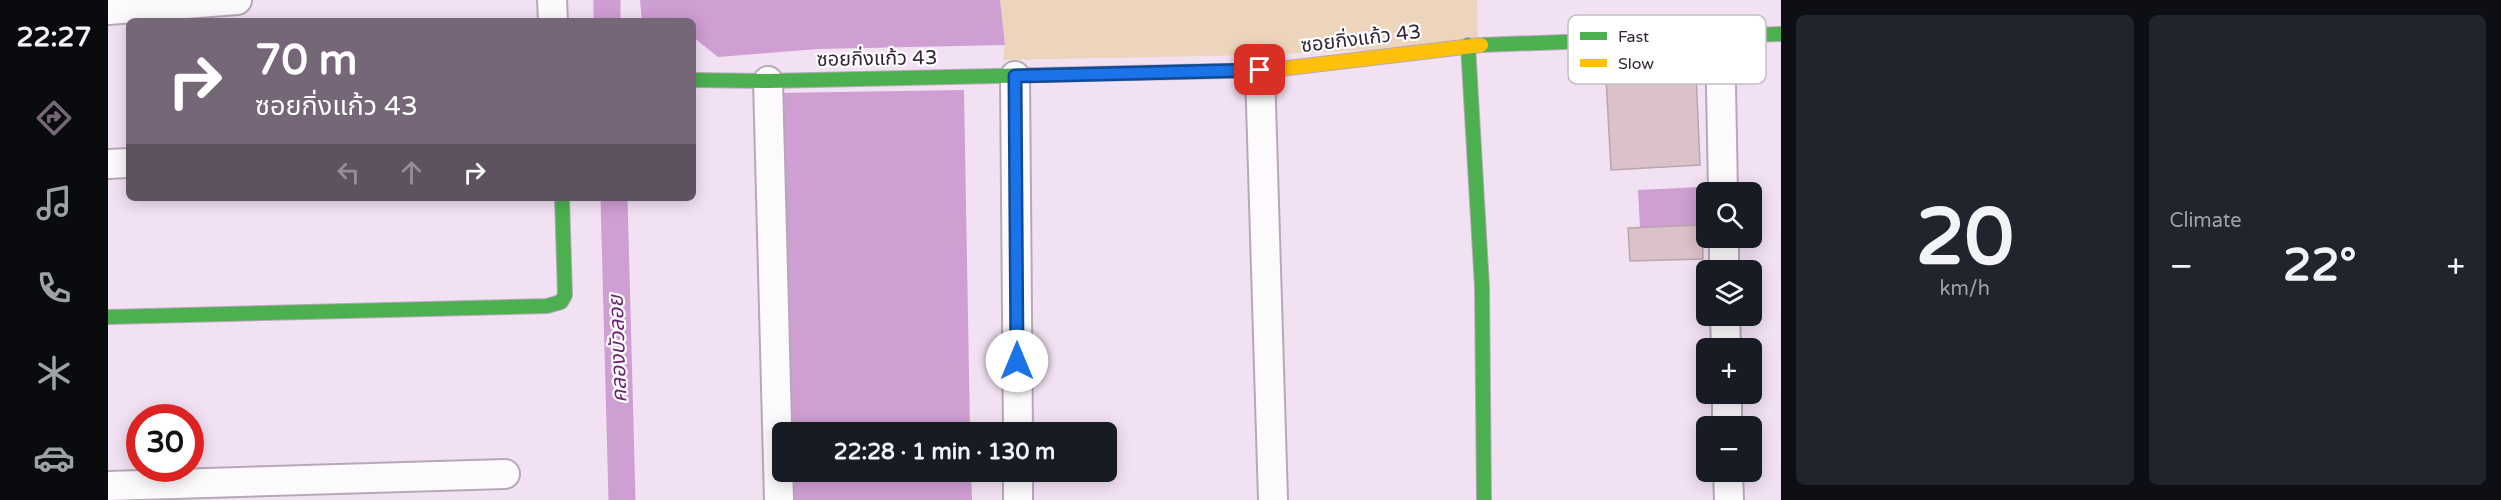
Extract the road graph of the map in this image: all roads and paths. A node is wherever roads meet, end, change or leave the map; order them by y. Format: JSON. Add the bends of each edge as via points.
{"nodes":[{"id":1,"x":237,"y":0,"type":"edge"},
{"id":2,"x":552,"y":0,"type":"edge"},
{"id":3,"x":108,"y":9,"type":"edge"},
{"id":4,"x":553,"y":18,"type":"edge"},
{"id":5,"x":1766,"y":34,"type":"edge"},
{"id":6,"x":1781,"y":34,"type":"edge"},
{"id":7,"x":1568,"y":41,"type":"edge"},
{"id":8,"x":1468,"y":45,"type":"junction"},
{"id":9,"x":1260,"y":70,"type":"junction"},
{"id":10,"x":1015,"y":76,"type":"junction"},
{"id":11,"x":696,"y":80,"type":"edge"},
{"id":12,"x":768,"y":81,"type":"junction"},
{"id":13,"x":1721,"y":84,"type":"edge"},
{"id":14,"x":126,"y":163,"type":"edge"},
{"id":15,"x":108,"y":164,"type":"edge"},
{"id":16,"x":1723,"y":182,"type":"edge"},
{"id":17,"x":562,"y":201,"type":"edge"},
{"id":18,"x":108,"y":317,"type":"edge"},
{"id":19,"x":1018,"y":422,"type":"edge"},
{"id":20,"x":505,"y":474,"type":"dead end"},
{"id":21,"x":1018,"y":482,"type":"edge"},
{"id":22,"x":1728,"y":482,"type":"edge"},
{"id":23,"x":108,"y":486,"type":"edge"},
{"id":24,"x":779,"y":500,"type":"edge"},
{"id":25,"x":1018,"y":500,"type":"edge"},
{"id":26,"x":1273,"y":500,"type":"edge"},
{"id":27,"x":1484,"y":500,"type":"edge"},
{"id":28,"x":1729,"y":500,"type":"edge"}],
"edges":[{"from":1,"to":3,"type":"street"},
{"from":2,"to":4,"type":"street"},
{"from":5,"to":6,"type":"street","name":"ซอยกิ่งแก้ว 43"},
{"from":7,"to":8,"type":"street","name":"ซอยกิ่งแก้ว 43"},
{"from":8,"to":9,"type":"street","name":"ซอยกิ่งแก้ว 43"},
{"from":8,"to":27,"type":"street","via":[[1482,287]]},
{"from":9,"to":10,"type":"street","name":"ซอยกิ่งแก้ว 43"},
{"from":9,"to":26,"type":"street"},
{"from":10,"to":12,"type":"street","name":"ซอยกิ่งแก้ว 43"},
{"from":10,"to":19,"type":"street"},
{"from":11,"to":12,"type":"street","name":"ซอยกิ่งแก้ว 43"},
{"from":12,"to":24,"type":"street"},
{"from":13,"to":16,"type":"street"},
{"from":14,"to":15,"type":"street"},
{"from":17,"to":18,"type":"street","via":[[565,295],[561,302],[547,306]]},
{"from":20,"to":23,"type":"street"},
{"from":21,"to":25,"type":"street"},
{"from":22,"to":28,"type":"street"}]}
